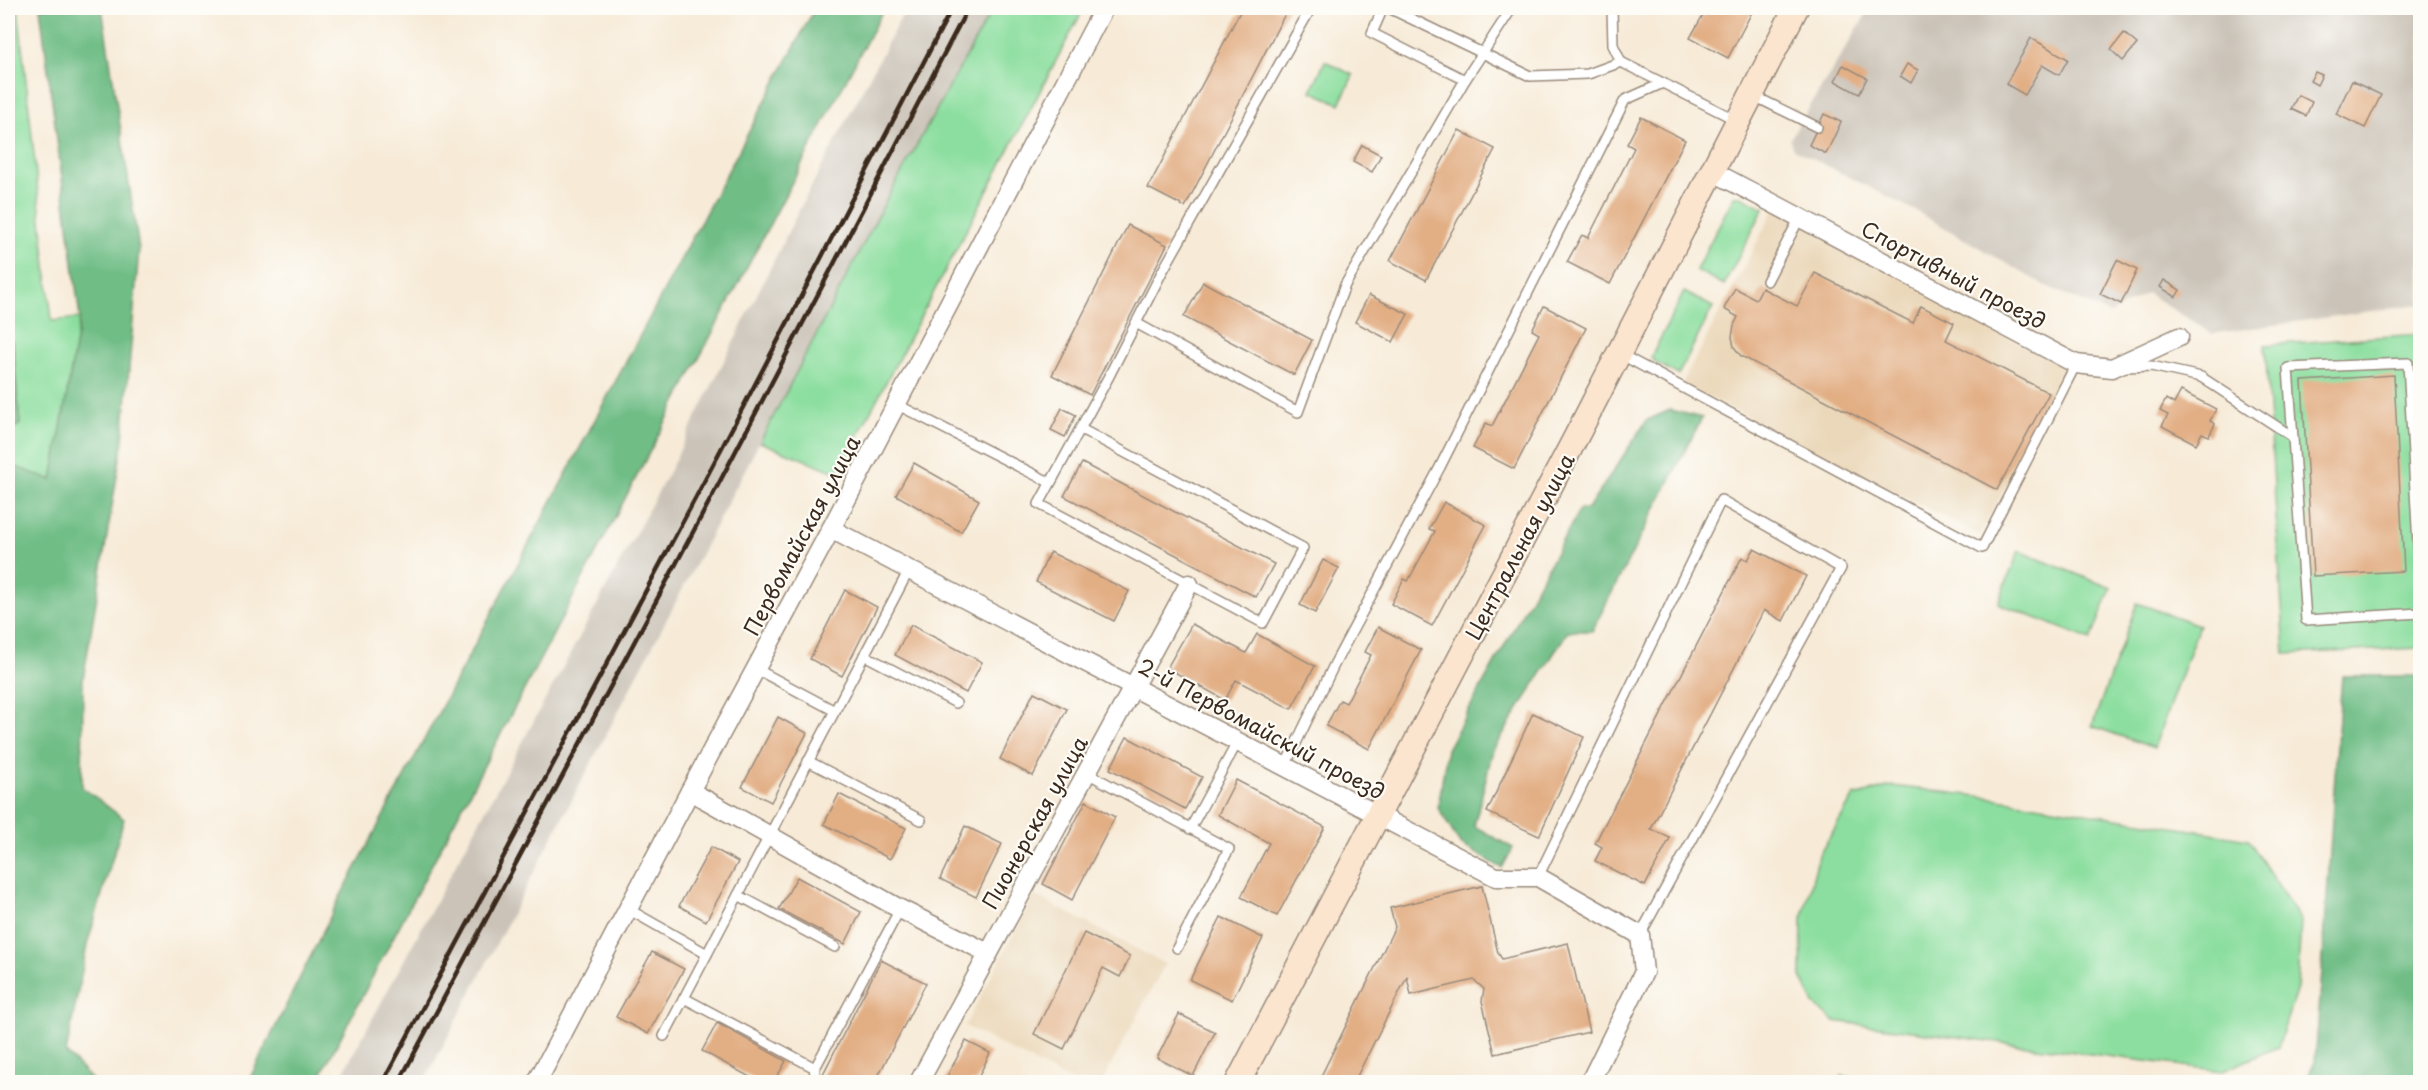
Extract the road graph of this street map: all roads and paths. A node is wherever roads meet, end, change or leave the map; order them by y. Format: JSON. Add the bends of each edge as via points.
{"nodes":[{"id":1,"x":1104,"y":8,"type":"edge"},
{"id":2,"x":1311,"y":8,"type":"edge"},
{"id":3,"x":1383,"y":8,"type":"edge"},
{"id":4,"x":1389,"y":8,"type":"edge"},
{"id":5,"x":1512,"y":8,"type":"edge"},
{"id":6,"x":1612,"y":8,"type":"edge"},
{"id":7,"x":1796,"y":8,"type":"edge"},
{"id":8,"x":1482,"y":54,"type":"junction"},
{"id":9,"x":1622,"y":62,"type":"junction"},
{"id":10,"x":1465,"y":80,"type":"junction"},
{"id":11,"x":1663,"y":83,"type":"junction"},
{"id":12,"x":1751,"y":94,"type":"junction"},
{"id":13,"x":1738,"y":121,"type":"junction"},
{"id":14,"x":1817,"y":128,"type":"dead end"},
{"id":15,"x":1712,"y":171,"type":"junction"},
{"id":16,"x":1800,"y":217,"type":"junction"},
{"id":17,"x":1767,"y":281,"type":"dead end"},
{"id":18,"x":1136,"y":323,"type":"junction"},
{"id":19,"x":2179,"y":337,"type":"dead end"},
{"id":20,"x":1618,"y":353,"type":"junction"},
{"id":21,"x":2076,"y":364,"type":"junction"},
{"id":22,"x":2112,"y":368,"type":"junction"},
{"id":23,"x":896,"y":404,"type":"junction"},
{"id":24,"x":1081,"y":429,"type":"junction"},
{"id":25,"x":2293,"y":437,"type":"junction"},
{"id":26,"x":1049,"y":482,"type":"junction"},
{"id":27,"x":831,"y":529,"type":"junction"},
{"id":28,"x":909,"y":570,"type":"junction"},
{"id":29,"x":2421,"y":581,"type":"edge"},
{"id":30,"x":1189,"y":584,"type":"junction"},
{"id":31,"x":2421,"y":613,"type":"edge"},
{"id":32,"x":864,"y":655,"type":"junction"},
{"id":33,"x":756,"y":669,"type":"junction"},
{"id":34,"x":1134,"y":687,"type":"junction"},
{"id":35,"x":956,"y":703,"type":"dead end"},
{"id":36,"x":835,"y":711,"type":"junction"},
{"id":37,"x":1238,"y":741,"type":"junction"},
{"id":38,"x":808,"y":761,"type":"junction"},
{"id":39,"x":1285,"y":766,"type":"junction"},
{"id":40,"x":1087,"y":773,"type":"junction"},
{"id":41,"x":690,"y":791,"type":"junction"},
{"id":42,"x":1378,"y":814,"type":"junction"},
{"id":43,"x":921,"y":820,"type":"dead end"},
{"id":44,"x":1190,"y":829,"type":"junction"},
{"id":45,"x":769,"y":835,"type":"junction"},
{"id":46,"x":1538,"y":876,"type":"junction"},
{"id":47,"x":738,"y":895,"type":"junction"},
{"id":48,"x":628,"y":909,"type":"junction"},
{"id":49,"x":900,"y":909,"type":"junction"},
{"id":50,"x":1640,"y":935,"type":"junction"},
{"id":51,"x":836,"y":947,"type":"dead end"},
{"id":52,"x":1177,"y":948,"type":"dead end"},
{"id":53,"x":988,"y":953,"type":"junction"},
{"id":54,"x":707,"y":954,"type":"junction"},
{"id":55,"x":684,"y":998,"type":"junction"},
{"id":56,"x":664,"y":1036,"type":"dead end"},
{"id":57,"x":815,"y":1068,"type":"junction"},
{"id":58,"x":537,"y":1083,"type":"edge"},
{"id":59,"x":814,"y":1083,"type":"edge"},
{"id":60,"x":919,"y":1083,"type":"edge"},
{"id":61,"x":1238,"y":1083,"type":"edge"},
{"id":62,"x":1590,"y":1083,"type":"edge"}],
"edges":[{"from":1,"to":23,"type":"street","name":"Первомайская улица"},
{"from":2,"to":18,"type":"lane"},
{"from":3,"to":10,"type":"lane","via":[[1372,33]]},
{"from":4,"to":8,"type":"lane"},
{"from":5,"to":8,"type":"lane"},
{"from":6,"to":9,"type":"lane","via":[[1613,45]]},
{"from":7,"to":12,"type":"main road","name":"Центральная улица"},
{"from":8,"to":9,"type":"lane","via":[[1530,76],[1588,74]]},
{"from":8,"to":10,"type":"lane"},
{"from":9,"to":11,"type":"lane"},
{"from":10,"to":18,"type":"lane","via":[[1345,285],[1298,412]]},
{"from":11,"to":13,"type":"lane"},
{"from":11,"to":39,"type":"lane","via":[[1625,100]]},
{"from":12,"to":13,"type":"main road","name":"Центральная улица"},
{"from":12,"to":14,"type":"lane"},
{"from":13,"to":15,"type":"main road","name":"Центральная улица"},
{"from":15,"to":16,"type":"street","name":"Спортивный проезд"},
{"from":15,"to":20,"type":"main road","name":"Центральная улица"},
{"from":16,"to":17,"type":"lane"},
{"from":16,"to":21,"type":"street","name":"Спортивный проезд"},
{"from":18,"to":24,"type":"lane"},
{"from":19,"to":22,"type":"street"},
{"from":20,"to":21,"type":"lane","via":[[1982,548]]},
{"from":20,"to":42,"type":"main road","name":"Центральная улица"},
{"from":21,"to":22,"type":"street","name":"Спортивный проезд"},
{"from":22,"to":25,"type":"lane","via":[[2151,366],[2201,376]]},
{"from":23,"to":26,"type":"lane"},
{"from":23,"to":27,"type":"street","name":"Первомайская улица"},
{"from":24,"to":26,"type":"lane"},
{"from":24,"to":30,"type":"lane","via":[[1303,548],[1263,624]]},
{"from":25,"to":29,"type":"lane","via":[[2288,368],[2408,363]]},
{"from":25,"to":31,"type":"lane","via":[[2306,620]]},
{"from":26,"to":30,"type":"lane","via":[[1039,504]]},
{"from":27,"to":28,"type":"street","name":"2-й Первомайский проезд"},
{"from":27,"to":33,"type":"street","name":"Первомайская улица"},
{"from":28,"to":32,"type":"lane"},
{"from":28,"to":34,"type":"street","name":"2-й Первомайский проезд"},
{"from":30,"to":34,"type":"street","name":"Пионерская улица"},
{"from":32,"to":35,"type":"lane"},
{"from":32,"to":36,"type":"lane"},
{"from":33,"to":36,"type":"lane"},
{"from":33,"to":41,"type":"street","name":"Первомайская улица"},
{"from":34,"to":37,"type":"street","name":"2-й Первомайский проезд"},
{"from":34,"to":40,"type":"street","name":"Пионерская улица"},
{"from":36,"to":38,"type":"lane"},
{"from":37,"to":39,"type":"street","name":"2-й Первомайский проезд"},
{"from":37,"to":44,"type":"lane"},
{"from":38,"to":43,"type":"lane"},
{"from":38,"to":45,"type":"lane"},
{"from":39,"to":42,"type":"street","name":"2-й Первомайский проезд"},
{"from":40,"to":44,"type":"lane"},
{"from":40,"to":53,"type":"street","name":"Пионерская улица"},
{"from":41,"to":45,"type":"street"},
{"from":41,"to":48,"type":"street","name":"Первомайская улица"},
{"from":42,"to":46,"type":"street","name":"2-й Первомайский проезд","via":[[1497,877]]},
{"from":42,"to":61,"type":"main road","name":"Центральная улица"},
{"from":44,"to":52,"type":"lane","via":[[1228,849]]},
{"from":45,"to":47,"type":"lane"},
{"from":45,"to":49,"type":"street"},
{"from":46,"to":50,"type":"street"},
{"from":46,"to":50,"type":"lane","via":[[1721,500],[1842,568]]},
{"from":47,"to":51,"type":"lane"},
{"from":47,"to":54,"type":"lane"},
{"from":48,"to":54,"type":"lane"},
{"from":48,"to":58,"type":"street","name":"Первомайская улица"},
{"from":49,"to":53,"type":"street"},
{"from":49,"to":57,"type":"lane"},
{"from":50,"to":62,"type":"street","via":[[1644,972]]},
{"from":53,"to":60,"type":"street","name":"Пионерская улица"},
{"from":54,"to":55,"type":"lane"},
{"from":55,"to":56,"type":"lane"},
{"from":55,"to":57,"type":"lane"},
{"from":57,"to":59,"type":"lane"}]}
